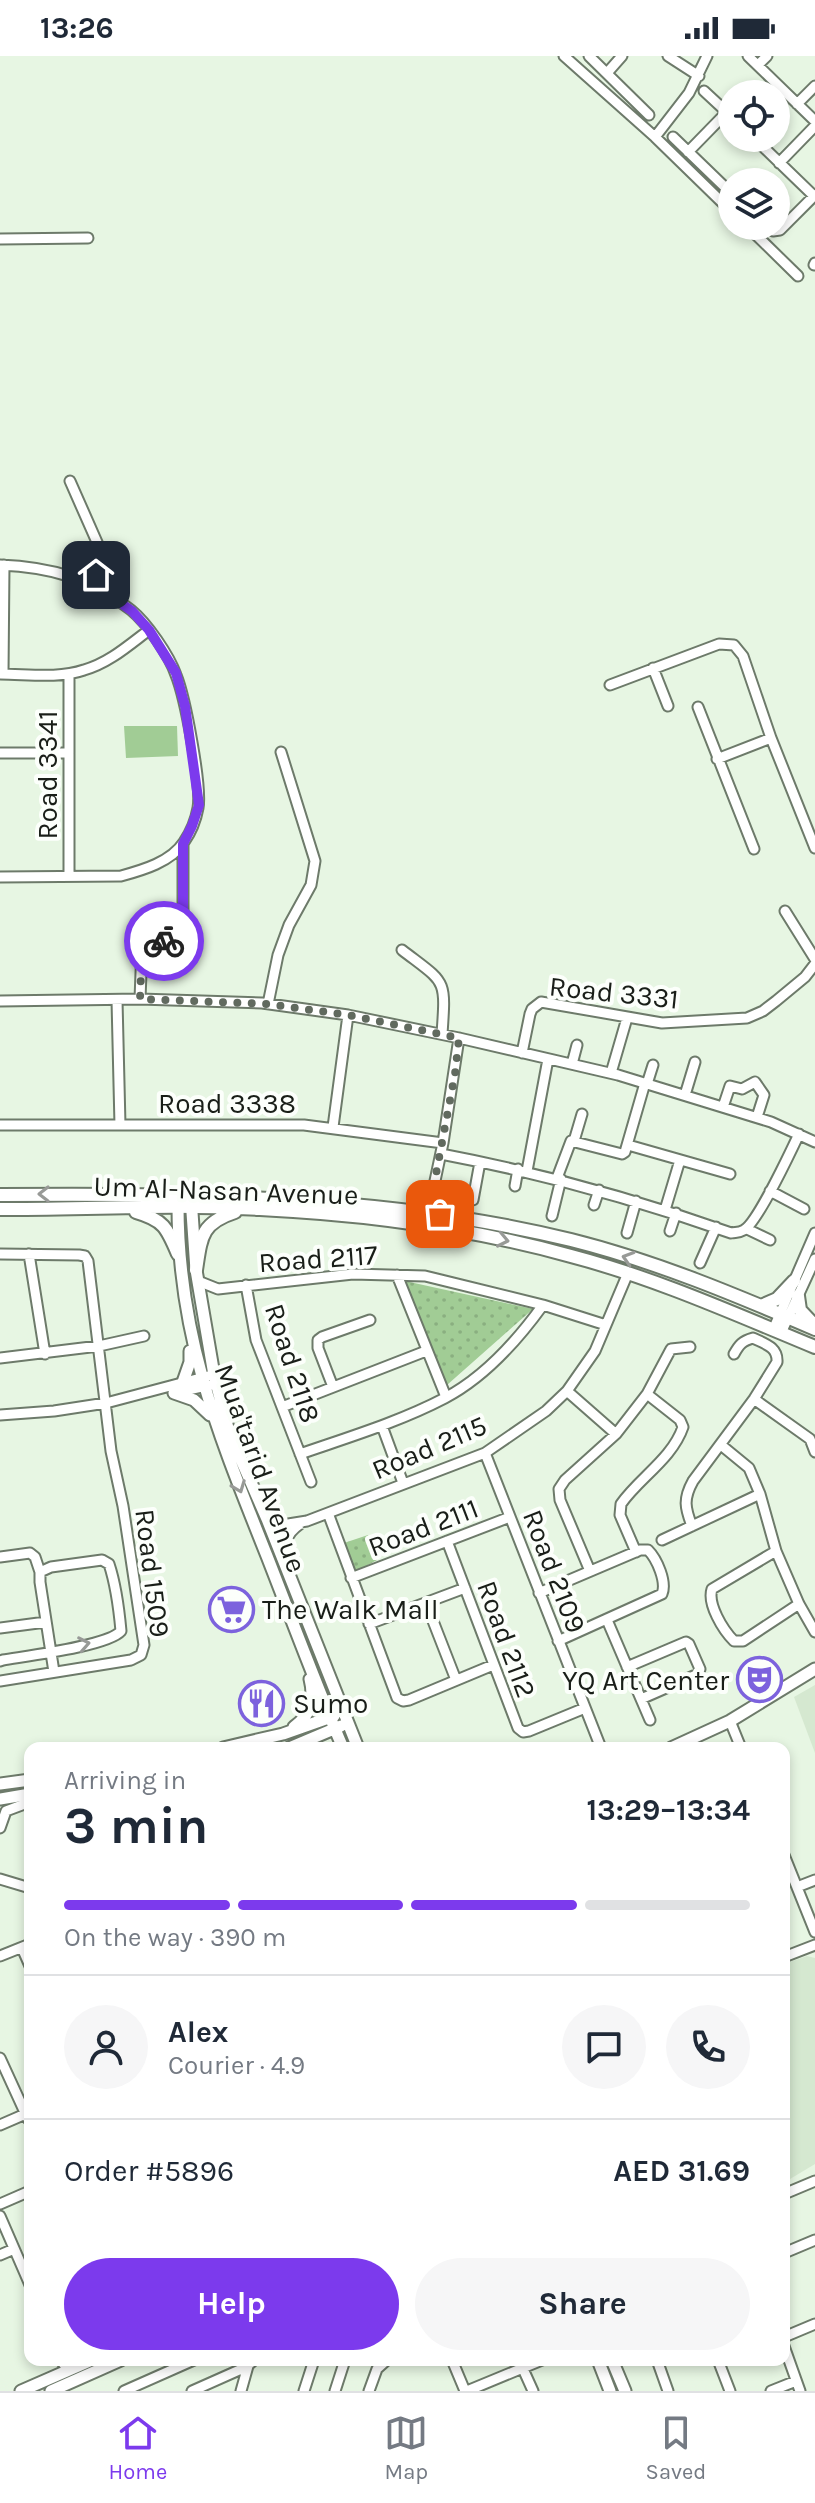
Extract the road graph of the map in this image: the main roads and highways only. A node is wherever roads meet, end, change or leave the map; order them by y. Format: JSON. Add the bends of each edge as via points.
{"nodes":[{"id":1,"x":0,"y":1195,"type":"edge"},
{"id":2,"x":184,"y":1202,"type":"junction"},
{"id":3,"x":0,"y":1209,"type":"edge"},
{"id":4,"x":121,"y":1209,"type":"junction"},
{"id":5,"x":259,"y":1209,"type":"junction"},
{"id":6,"x":178,"y":1254,"type":"road end"},
{"id":7,"x":197,"y":1275,"type":"road end"},
{"id":8,"x":794,"y":1281,"type":"road end"},
{"id":9,"x":798,"y":1296,"type":"road end"},
{"id":10,"x":761,"y":1306,"type":"junction"},
{"id":11,"x":780,"y":1323,"type":"junction"},
{"id":12,"x":815,"y":1327,"type":"edge"},
{"id":13,"x":815,"y":1347,"type":"edge"}],
"edges":[{"from":2,"to":1,"type":"main road","name":"Um Al-Nasan Avenue","one_way":true},
{"from":2,"to":4,"type":"main road","name":"Um Al-Nasan Avenue"},
{"from":2,"to":5,"type":"main road","name":"Um Al-Nasan Avenue"},
{"from":10,"to":2,"type":"main road","name":"Um Al-Nasan Avenue","one_way":true,"via":[[571,1240],[440,1214],[355,1203]]},
{"from":3,"to":4,"type":"main road","name":"Um Al-Nasan Avenue"},
{"from":4,"to":6,"type":"main road","via":[[157,1219]]},
{"from":5,"to":7,"type":"main road","via":[[214,1220],[201,1241]]},
{"from":5,"to":11,"type":"main road","name":"Um Al-Nasan Avenue","one_way":true,"via":[[358,1216],[516,1242]]},
{"from":8,"to":10,"type":"main road","via":[[777,1299]]},
{"from":9,"to":12,"type":"main road","via":[[800,1310]]},
{"from":10,"to":11,"type":"main road","name":"Um Al-Nasan Avenue"},
{"from":11,"to":12,"type":"main road","name":"Um Al-Nasan Avenue"},
{"from":11,"to":13,"type":"main road","name":"Um Al-Nasan Avenue"}]}
